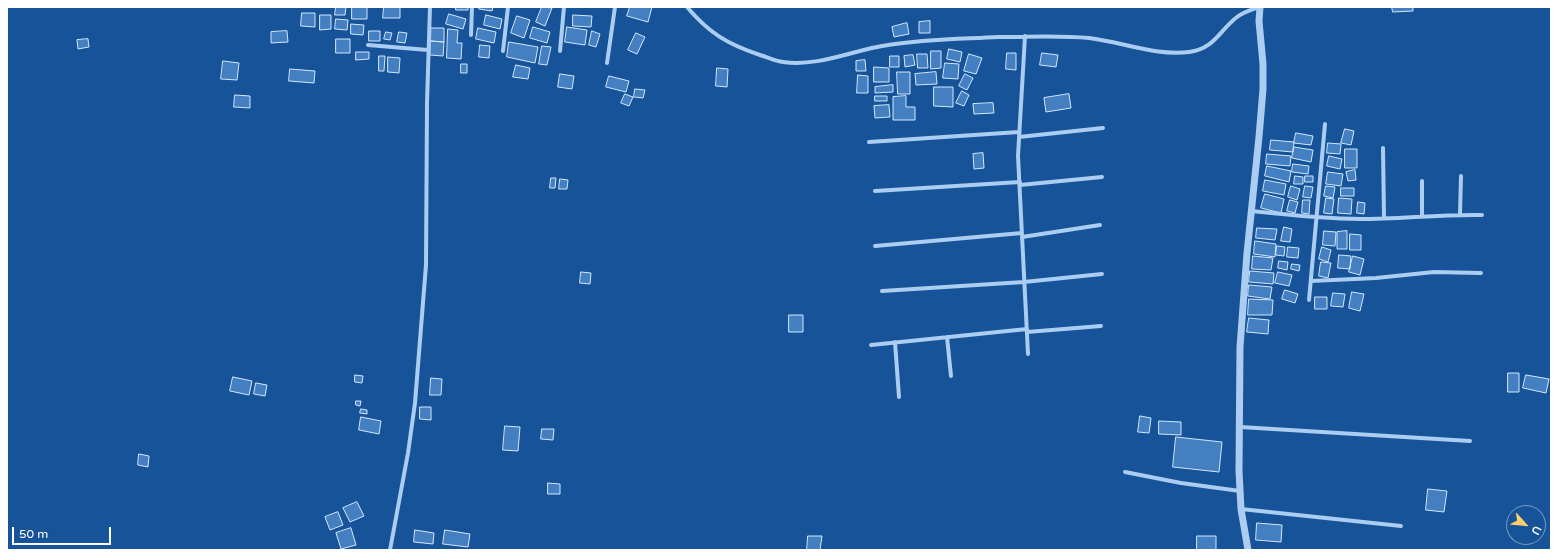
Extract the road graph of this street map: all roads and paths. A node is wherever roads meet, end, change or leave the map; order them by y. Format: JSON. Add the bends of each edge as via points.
{"nodes":[{"id":1,"x":430,"y":7,"type":"edge"},
{"id":2,"x":472,"y":7,"type":"edge"},
{"id":3,"x":508,"y":7,"type":"edge"},
{"id":4,"x":564,"y":7,"type":"edge"},
{"id":5,"x":615,"y":7,"type":"edge"},
{"id":6,"x":687,"y":7,"type":"edge"},
{"id":7,"x":1259,"y":7,"type":"edge"},
{"id":8,"x":471,"y":35,"type":"dead end"},
{"id":9,"x":1025,"y":36,"type":"junction"},
{"id":10,"x":368,"y":45,"type":"dead end"},
{"id":11,"x":428,"y":50,"type":"junction"},
{"id":12,"x":503,"y":51,"type":"dead end"},
{"id":13,"x":560,"y":51,"type":"dead end"},
{"id":14,"x":607,"y":63,"type":"dead end"},
{"id":15,"x":1324,"y":124,"type":"dead end"},
{"id":16,"x":1103,"y":128,"type":"dead end"},
{"id":17,"x":1019,"y":134,"type":"junction"},
{"id":18,"x":869,"y":142,"type":"dead end"},
{"id":19,"x":1383,"y":148,"type":"dead end"},
{"id":20,"x":1462,"y":176,"type":"dead end"},
{"id":21,"x":1102,"y":177,"type":"dead end"},
{"id":22,"x":1422,"y":181,"type":"dead end"},
{"id":23,"x":1020,"y":184,"type":"junction"},
{"id":24,"x":875,"y":191,"type":"dead end"},
{"id":25,"x":1251,"y":211,"type":"junction"},
{"id":26,"x":1460,"y":214,"type":"junction"},
{"id":27,"x":1482,"y":215,"type":"dead end"},
{"id":28,"x":1422,"y":216,"type":"junction"},
{"id":29,"x":1316,"y":218,"type":"junction"},
{"id":30,"x":1384,"y":218,"type":"junction"},
{"id":31,"x":1100,"y":225,"type":"dead end"},
{"id":32,"x":1022,"y":235,"type":"junction"},
{"id":33,"x":875,"y":246,"type":"dead end"},
{"id":34,"x":1480,"y":273,"type":"dead end"},
{"id":35,"x":1102,"y":274,"type":"dead end"},
{"id":36,"x":1311,"y":281,"type":"junction"},
{"id":37,"x":1024,"y":282,"type":"junction"},
{"id":38,"x":882,"y":291,"type":"dead end"},
{"id":39,"x":1309,"y":300,"type":"dead end"},
{"id":40,"x":1101,"y":326,"type":"dead end"},
{"id":41,"x":1027,"y":331,"type":"junction"},
{"id":42,"x":947,"y":337,"type":"junction"},
{"id":43,"x":895,"y":342,"type":"junction"},
{"id":44,"x":871,"y":345,"type":"dead end"},
{"id":45,"x":1028,"y":354,"type":"dead end"},
{"id":46,"x":951,"y":376,"type":"dead end"},
{"id":47,"x":899,"y":397,"type":"dead end"},
{"id":48,"x":1240,"y":427,"type":"junction"},
{"id":49,"x":1470,"y":441,"type":"dead end"},
{"id":50,"x":1125,"y":472,"type":"dead end"},
{"id":51,"x":1240,"y":490,"type":"junction"},
{"id":52,"x":1242,"y":509,"type":"junction"},
{"id":53,"x":1401,"y":526,"type":"dead end"},
{"id":54,"x":390,"y":550,"type":"edge"},
{"id":55,"x":1248,"y":550,"type":"edge"}],
"edges":[{"from":1,"to":11,"type":"street"},
{"from":2,"to":8,"type":"street"},
{"from":3,"to":12,"type":"street"},
{"from":4,"to":13,"type":"street"},
{"from":5,"to":14,"type":"street"},
{"from":6,"to":9,"type":"street","via":[[706,29],[728,43],[787,62],[828,60],[879,46],[918,41]]},
{"from":7,"to":9,"type":"street","via":[[1238,16],[1205,48],[1189,52],[1152,50],[1090,38]]},
{"from":7,"to":25,"type":"street","via":[[1263,90]]},
{"from":9,"to":17,"type":"street"},
{"from":10,"to":11,"type":"street"},
{"from":11,"to":54,"type":"street","via":[[426,265],[414,410]]},
{"from":15,"to":29,"type":"street"},
{"from":16,"to":17,"type":"street"},
{"from":17,"to":18,"type":"street"},
{"from":17,"to":23,"type":"street"},
{"from":19,"to":30,"type":"street"},
{"from":20,"to":26,"type":"street"},
{"from":21,"to":23,"type":"street"},
{"from":22,"to":28,"type":"street"},
{"from":23,"to":24,"type":"street"},
{"from":23,"to":32,"type":"street"},
{"from":25,"to":29,"type":"street"},
{"from":25,"to":48,"type":"street","via":[[1241,321]]},
{"from":26,"to":27,"type":"street"},
{"from":26,"to":28,"type":"street"},
{"from":28,"to":30,"type":"street"},
{"from":29,"to":30,"type":"street"},
{"from":29,"to":36,"type":"street"},
{"from":31,"to":32,"type":"street"},
{"from":32,"to":33,"type":"street"},
{"from":32,"to":37,"type":"street"},
{"from":34,"to":36,"type":"street","via":[[1434,272]]},
{"from":35,"to":37,"type":"street"},
{"from":36,"to":39,"type":"street"},
{"from":37,"to":38,"type":"street"},
{"from":37,"to":41,"type":"street"},
{"from":40,"to":41,"type":"street"},
{"from":41,"to":42,"type":"street"},
{"from":41,"to":45,"type":"street"},
{"from":42,"to":43,"type":"street"},
{"from":42,"to":46,"type":"street"},
{"from":43,"to":44,"type":"street"},
{"from":43,"to":47,"type":"street"},
{"from":48,"to":49,"type":"street"},
{"from":48,"to":51,"type":"street"},
{"from":50,"to":51,"type":"street"},
{"from":51,"to":52,"type":"street"},
{"from":52,"to":53,"type":"street"},
{"from":52,"to":55,"type":"street"}]}
